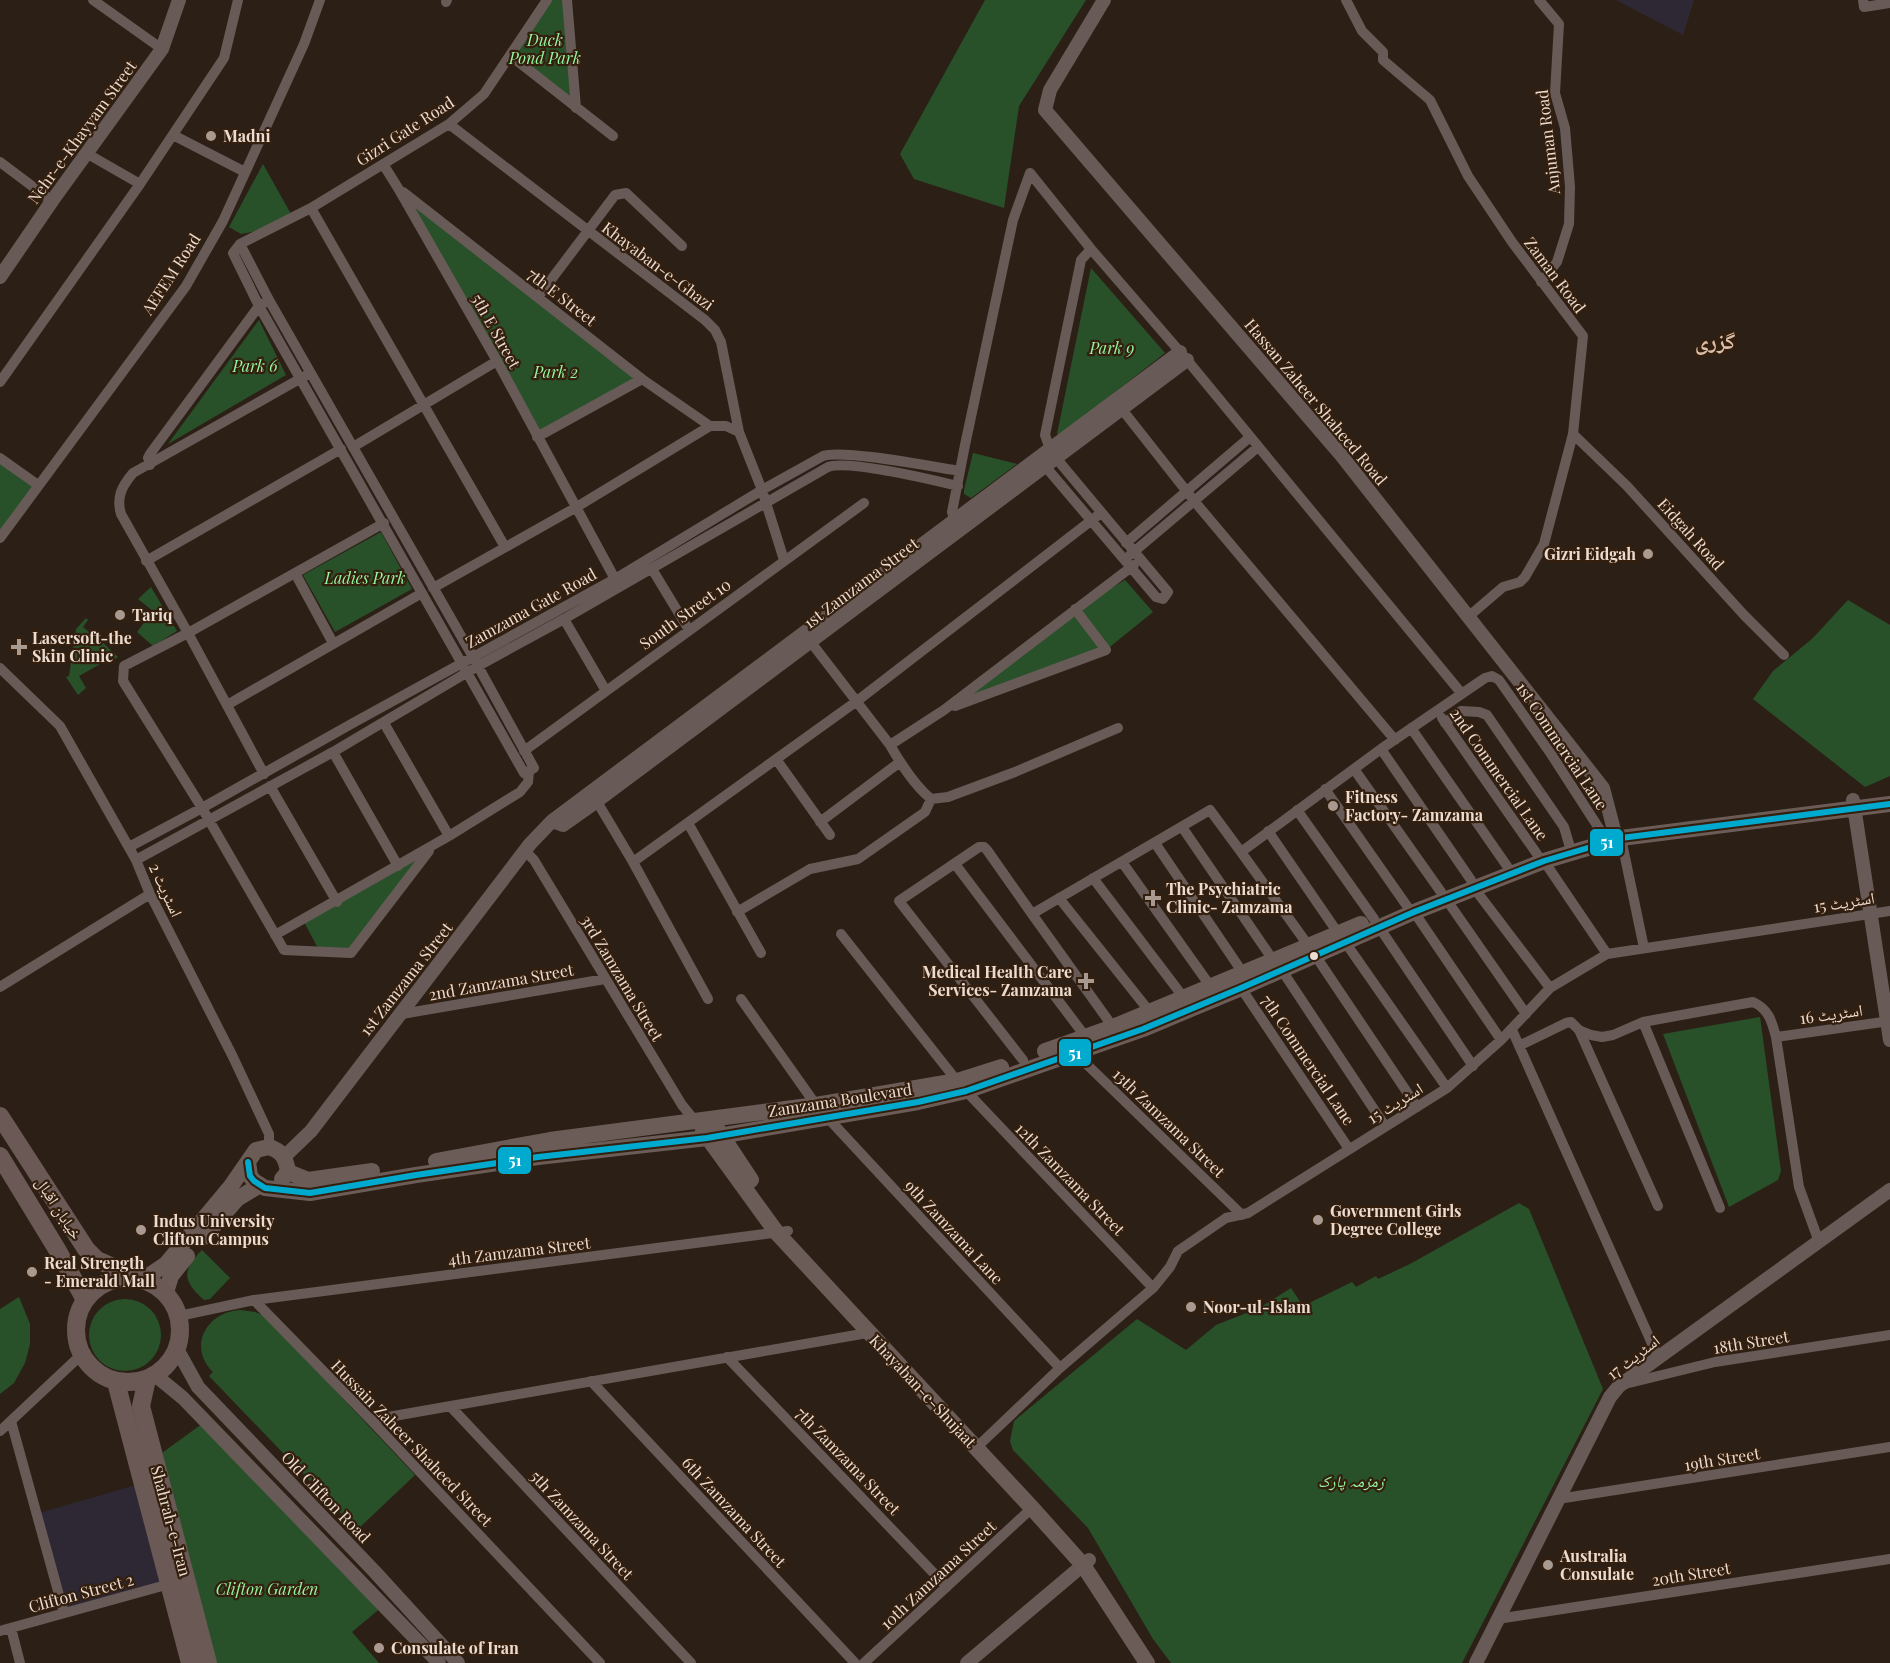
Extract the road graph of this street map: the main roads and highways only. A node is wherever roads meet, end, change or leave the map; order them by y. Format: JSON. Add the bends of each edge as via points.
{"nodes":[{"id":1,"x":1890,"y":794,"type":"edge"},
{"id":2,"x":1890,"y":804,"type":"edge"},
{"id":3,"x":1854,"y":805,"type":"junction"},
{"id":4,"x":1612,"y":834,"type":"junction"},
{"id":5,"x":1541,"y":858,"type":"junction"},
{"id":6,"x":1473,"y":884,"type":"junction"},
{"id":7,"x":1242,"y":981,"type":"junction"},
{"id":8,"x":961,"y":1086,"type":"junction"},
{"id":9,"x":821,"y":1111,"type":"junction"},
{"id":10,"x":0,"y":1116,"type":"edge"},
{"id":11,"x":703,"y":1119,"type":"junction"},
{"id":12,"x":715,"y":1136,"type":"junction"},
{"id":13,"x":0,"y":1156,"type":"edge"},
{"id":14,"x":248,"y":1162,"type":"junction"},
{"id":15,"x":286,"y":1164,"type":"junction"},
{"id":16,"x":262,"y":1186,"type":"junction"},
{"id":17,"x":76,"y":1235,"type":"junction"},
{"id":18,"x":73,"y":1277,"type":"junction"},
{"id":19,"x":141,"y":1279,"type":"junction"},
{"id":20,"x":165,"y":1292,"type":"junction"},
{"id":21,"x":85,"y":1300,"type":"junction"},
{"id":22,"x":151,"y":1377,"type":"junction"},
{"id":23,"x":116,"y":1382,"type":"junction"},
{"id":24,"x":979,"y":1445,"type":"junction"},
{"id":25,"x":1086,"y":1563,"type":"junction"},
{"id":26,"x":178,"y":1582,"type":"junction"},
{"id":27,"x":190,"y":1663,"type":"edge"},
{"id":28,"x":208,"y":1663,"type":"edge"},
{"id":29,"x":1147,"y":1663,"type":"edge"},
{"id":30,"x":1158,"y":1663,"type":"edge"}],
"edges":[{"from":1,"to":3,"type":"main road","name":"Zamzama Boulevard"},
{"from":2,"to":3,"type":"main road","name":"Zamzama Boulevard"},
{"from":3,"to":4,"type":"main road","name":"Zamzama Boulevard"},
{"from":4,"to":5,"type":"main road","name":"Zamzama Boulevard"},
{"from":4,"to":5,"type":"main road","name":"Zamzama Boulevard","via":[[1569,844]]},
{"from":5,"to":6,"type":"main road","name":"Zamzama Boulevard"},
{"from":5,"to":6,"type":"main road","name":"Zamzama Boulevard","via":[[1507,866]]},
{"from":6,"to":7,"type":"main road","name":"Zamzama Boulevard"},
{"from":7,"to":8,"type":"main road","name":"Zamzama Boulevard","via":[[1211,987]]},
{"from":7,"to":8,"type":"main road","name":"Zamzama Boulevard","via":[[1143,1029]]},
{"from":8,"to":9,"type":"main road","name":"Zamzama Boulevard"},
{"from":9,"to":11,"type":"main road","name":"Zamzama Boulevard"},
{"from":9,"to":12,"type":"main road","name":"Zamzama Boulevard"},
{"from":10,"to":17,"type":"main road","name":"خیابان اقبال"},
{"from":11,"to":12,"type":"main road","name":"Khayaban-e-Shujaat"},
{"from":11,"to":15,"type":"main road","name":"Zamzama Boulevard","via":[[308,1180]]},
{"from":12,"to":16,"type":"main road","name":"Zamzama Boulevard","via":[[538,1157],[310,1193]]},
{"from":12,"to":24,"type":"main road","name":"Khayaban-e-Shujaat","via":[[783,1232]]},
{"from":13,"to":18,"type":"main road","name":"خیابان اقبال"},
{"from":14,"to":15,"type":"main road","via":[[256,1150],[269,1147]]},
{"from":14,"to":16,"type":"main road","via":[[250,1176]]},
{"from":14,"to":19,"type":"main road","via":[[166,1264]]},
{"from":15,"to":16,"type":"main road","via":[[279,1182]]},
{"from":16,"to":20,"type":"main road","via":[[237,1199],[171,1276]]},
{"from":17,"to":18,"type":"main road","via":[[96,1274],[89,1286]]},
{"from":17,"to":19,"type":"main road","name":"خیابان اقبال","via":[[98,1260]]},
{"from":18,"to":21,"type":"main road","name":"خیابان اقبال"},
{"from":19,"to":20,"type":"main road"},
{"from":19,"to":21,"type":"main road","via":[[124,1277],[109,1281]]},
{"from":20,"to":22,"type":"main road","via":[[179,1316],[181,1333],[169,1364]]},
{"from":21,"to":23,"type":"main road","via":[[76,1327],[81,1355],[97,1373]]},
{"from":22,"to":23,"type":"main road","via":[[135,1383]]},
{"from":22,"to":26,"type":"main road","name":"Shahrah-e-Iran","via":[[141,1406]]},
{"from":23,"to":26,"type":"main road","name":"Shahrah-e-Iran"},
{"from":24,"to":25,"type":"main road","name":"Khayaban-e-Shujaat","via":[[1032,1508]]},
{"from":24,"to":25,"type":"main road","name":"Khayaban-e-Shujaat","via":[[1057,1521]]},
{"from":25,"to":29,"type":"main road","name":"Khayaban-e-Shujaat"},
{"from":25,"to":30,"type":"main road","name":"Khayaban-e-Shujaat"},
{"from":26,"to":27,"type":"main road","name":"Shahrah-e-Iran"},
{"from":26,"to":28,"type":"main road","name":"Shahrah-e-Iran"}]}
